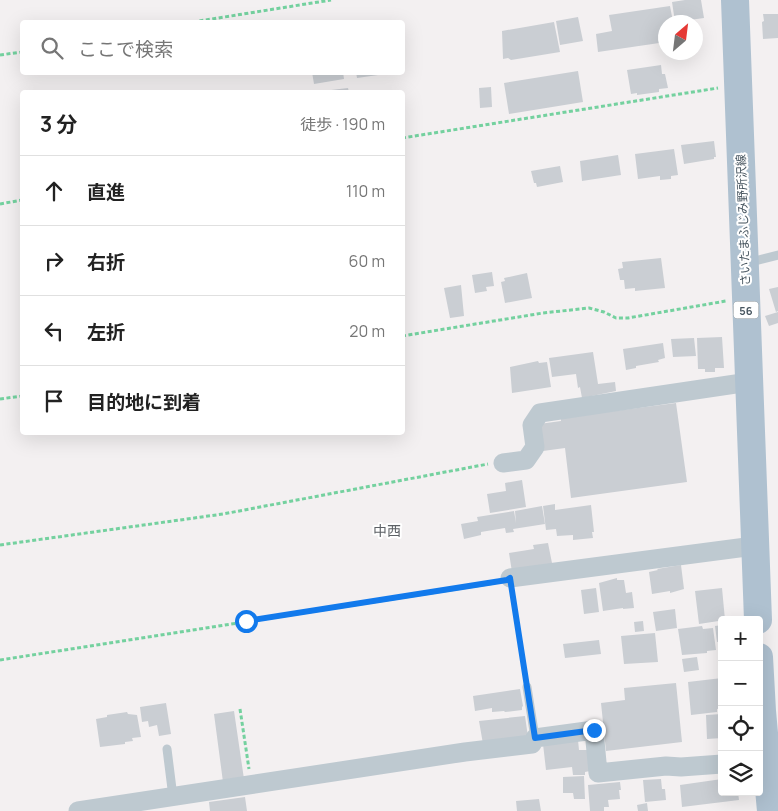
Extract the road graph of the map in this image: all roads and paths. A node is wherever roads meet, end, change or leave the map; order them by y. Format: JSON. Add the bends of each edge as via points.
{"nodes":[{"id":1,"x":331,"y":0,"type":"edge"},
{"id":2,"x":735,"y":0,"type":"edge"},
{"id":3,"x":206,"y":20,"type":"edge"},
{"id":4,"x":20,"y":52,"type":"edge"},
{"id":5,"x":0,"y":55,"type":"edge"},
{"id":6,"x":738,"y":85,"type":"junction"},
{"id":7,"x":405,"y":138,"type":"edge"},
{"id":8,"x":20,"y":200,"type":"edge"},
{"id":9,"x":0,"y":204,"type":"edge"},
{"id":10,"x":778,"y":254,"type":"edge"},
{"id":11,"x":744,"y":263,"type":"junction"},
{"id":12,"x":746,"y":299,"type":"junction"},
{"id":13,"x":405,"y":336,"type":"edge"},
{"id":14,"x":749,"y":382,"type":"junction"},
{"id":15,"x":20,"y":396,"type":"edge"},
{"id":16,"x":0,"y":399,"type":"edge"},
{"id":17,"x":503,"y":463,"type":"joint"},
{"id":18,"x":0,"y":545,"type":"edge"},
{"id":19,"x":754,"y":546,"type":"junction"},
{"id":20,"x":510,"y":578,"type":"junction"},
{"id":21,"x":758,"y":616,"type":"edge"},
{"id":22,"x":0,"y":660,"type":"edge"},
{"id":23,"x":759,"y":661,"type":"edge"},
{"id":24,"x":527,"y":687,"type":"joint"},
{"id":25,"x":240,"y":709,"type":"dead end"},
{"id":26,"x":535,"y":738,"type":"junction"},
{"id":27,"x":167,"y":749,"type":"dead end"},
{"id":28,"x":762,"y":751,"type":"edge"},
{"id":29,"x":718,"y":764,"type":"edge"},
{"id":30,"x":763,"y":767,"type":"edge"},
{"id":31,"x":254,"y":784,"type":"junction"},
{"id":32,"x":173,"y":797,"type":"junction"},
{"id":33,"x":78,"y":811,"type":"edge"},
{"id":34,"x":771,"y":811,"type":"edge"}],
"edges":[{"from":1,"to":3,"type":"path"},
{"from":2,"to":6,"type":"main road","name":"さいたまふじみ野所沢線","number":"56"},
{"from":4,"to":5,"type":"path"},
{"from":6,"to":7,"type":"path"},
{"from":6,"to":11,"type":"main road","name":"さいたまふじみ野所沢線","number":"56"},
{"from":8,"to":9,"type":"path"},
{"from":10,"to":11,"type":"lane"},
{"from":11,"to":12,"type":"main road","name":"さいたまふじみ野所沢線","number":"56"},
{"from":12,"to":13,"type":"path","via":[[717,301],[628,318],[616,318],[589,308]]},
{"from":12,"to":14,"type":"main road","name":"さいたまふじみ野所沢線","number":"56"},
{"from":14,"to":17,"type":"street","via":[[540,413],[532,425],[535,447],[526,460]]},
{"from":14,"to":19,"type":"main road","name":"さいたまふじみ野所沢線","number":"56"},
{"from":15,"to":16,"type":"path"},
{"from":17,"to":18,"type":"path","via":[[223,514]]},
{"from":19,"to":20,"type":"street"},
{"from":19,"to":21,"type":"main road","name":"さいたまふじみ野所沢線","number":"56"},
{"from":20,"to":22,"type":"path","via":[[422,595]]},
{"from":20,"to":24,"type":"path"},
{"from":23,"to":28,"type":"main road"},
{"from":24,"to":26,"type":"lane"},
{"from":25,"to":31,"type":"path"},
{"from":26,"to":29,"type":"street","via":[[594,730],[598,773]]},
{"from":26,"to":31,"type":"street","via":[[532,744]]},
{"from":27,"to":32,"type":"lane"},
{"from":30,"to":34,"type":"main road"},
{"from":31,"to":32,"type":"street"},
{"from":32,"to":33,"type":"street"}]}
